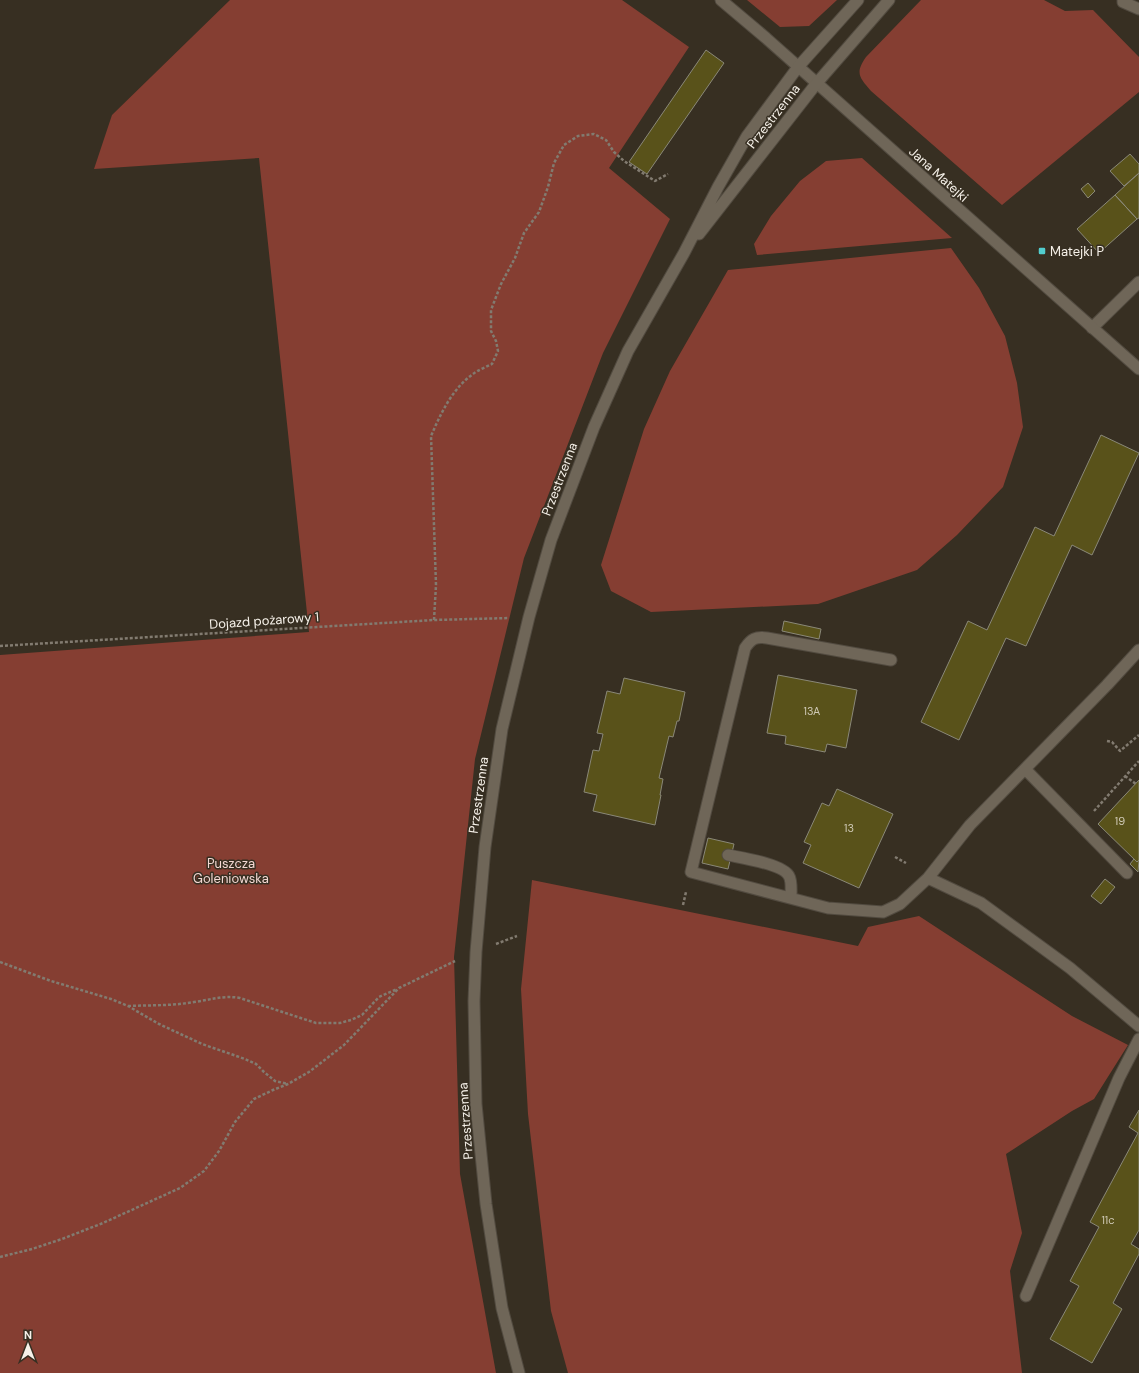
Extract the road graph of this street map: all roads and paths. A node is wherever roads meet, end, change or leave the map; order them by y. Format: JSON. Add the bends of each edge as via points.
{"nodes":[{"id":1,"x":721,"y":0,"type":"edge"},
{"id":2,"x":858,"y":0,"type":"edge"},
{"id":3,"x":889,"y":0,"type":"edge"},
{"id":4,"x":1121,"y":1,"type":"edge"},
{"id":5,"x":1139,"y":9,"type":"edge"},
{"id":6,"x":798,"y":67,"type":"junction"},
{"id":7,"x":816,"y":84,"type":"junction"},
{"id":8,"x":668,"y":174,"type":"dead end"},
{"id":9,"x":684,"y":254,"type":"junction"},
{"id":10,"x":1139,"y":282,"type":"edge"},
{"id":11,"x":1092,"y":328,"type":"junction"},
{"id":12,"x":1139,"y":369,"type":"edge"},
{"id":13,"x":529,"y":617,"type":"junction"},
{"id":14,"x":434,"y":620,"type":"junction"},
{"id":15,"x":0,"y":646,"type":"edge"},
{"id":16,"x":1139,"y":650,"type":"edge"},
{"id":17,"x":891,"y":660,"type":"dead end"},
{"id":18,"x":1139,"y":735,"type":"edge"},
{"id":19,"x":1106,"y":741,"type":"dead end"},
{"id":20,"x":1139,"y":761,"type":"edge"},
{"id":21,"x":1025,"y":769,"type":"junction"},
{"id":22,"x":1126,"y":776,"type":"junction"},
{"id":23,"x":1136,"y":784,"type":"dead end"},
{"id":24,"x":1092,"y":813,"type":"dead end"},
{"id":25,"x":728,"y":855,"type":"dead end"},
{"id":26,"x":895,"y":858,"type":"dead end"},
{"id":27,"x":906,"y":863,"type":"dead end"},
{"id":28,"x":1127,"y":873,"type":"dead end"},
{"id":29,"x":928,"y":878,"type":"junction"},
{"id":30,"x":791,"y":897,"type":"junction"},
{"id":31,"x":517,"y":936,"type":"dead end"},
{"id":32,"x":490,"y":947,"type":"dead end"},
{"id":33,"x":458,"y":960,"type":"dead end"},
{"id":34,"x":0,"y":962,"type":"edge"},
{"id":35,"x":399,"y":988,"type":"junction"},
{"id":36,"x":128,"y":1006,"type":"junction"},
{"id":37,"x":1139,"y":1026,"type":"edge"},
{"id":38,"x":1139,"y":1039,"type":"edge"},
{"id":39,"x":288,"y":1084,"type":"junction"},
{"id":40,"x":0,"y":1257,"type":"edge"},
{"id":41,"x":1026,"y":1296,"type":"dead end"},
{"id":42,"x":518,"y":1373,"type":"edge"}],
"edges":[{"from":1,"to":6,"type":"street","name":"Jana Matejki"},
{"from":2,"to":6,"type":"street","name":"Przestrzenna"},
{"from":3,"to":7,"type":"street","name":"Przestrzenna"},
{"from":4,"to":5,"type":"street"},
{"from":6,"to":7,"type":"street","name":"Jana Matejki"},
{"from":6,"to":9,"type":"street","name":"Przestrzenna","via":[[748,136],[718,187]]},
{"from":7,"to":9,"type":"street","name":"Przestrzenna"},
{"from":7,"to":11,"type":"street","name":"Jana Matejki"},
{"from":8,"to":14,"type":"path","via":[[655,181],[624,161],[606,140],[594,134],[578,136],[564,145],[554,163],[539,212],[524,233],[492,310],[492,331],[498,351],[492,364],[474,373],[458,387],[440,415],[431,436],[436,571]]},
{"from":9,"to":13,"type":"street","name":"Przestrzenna","via":[[628,351],[594,427],[551,540]]},
{"from":10,"to":11,"type":"street"},
{"from":11,"to":12,"type":"street","name":"Jana Matejki"},
{"from":13,"to":14,"type":"path","name":"Dojazd pożarowy 1"},
{"from":13,"to":42,"type":"street","name":"Przestrzenna","via":[[497,760],[484,854],[474,1001],[476,1104],[486,1204],[502,1308]]},
{"from":14,"to":15,"type":"path","name":"Dojazd pożarowy 1"},
{"from":16,"to":21,"type":"street"},
{"from":17,"to":30,"type":"street","via":[[758,637],[750,640],[745,648],[691,872]]},
{"from":18,"to":19,"type":"path","via":[[1120,751],[1112,742]]},
{"from":20,"to":22,"type":"path"},
{"from":21,"to":28,"type":"street"},
{"from":21,"to":29,"type":"street","via":[[970,825]]},
{"from":22,"to":23,"type":"path"},
{"from":22,"to":24,"type":"path"},
{"from":25,"to":30,"type":"street","via":[[784,870],[789,876]]},
{"from":26,"to":27,"type":"path"},
{"from":29,"to":30,"type":"street","via":[[900,904],[883,912],[828,908]]},
{"from":29,"to":37,"type":"street","via":[[981,903],[1070,968]]},
{"from":31,"to":32,"type":"path"},
{"from":33,"to":35,"type":"path"},
{"from":34,"to":36,"type":"path"},
{"from":35,"to":36,"type":"path","via":[[379,997],[362,1015],[340,1023],[316,1023],[230,996],[193,1002]]},
{"from":35,"to":39,"type":"path","via":[[344,1045],[309,1072]]},
{"from":36,"to":39,"type":"path","via":[[202,1044],[246,1059],[256,1064],[275,1081]]},
{"from":38,"to":41,"type":"street","via":[[1118,1078]]},
{"from":39,"to":40,"type":"path","via":[[254,1099],[235,1122],[204,1171],[180,1188],[62,1239]]}]}
